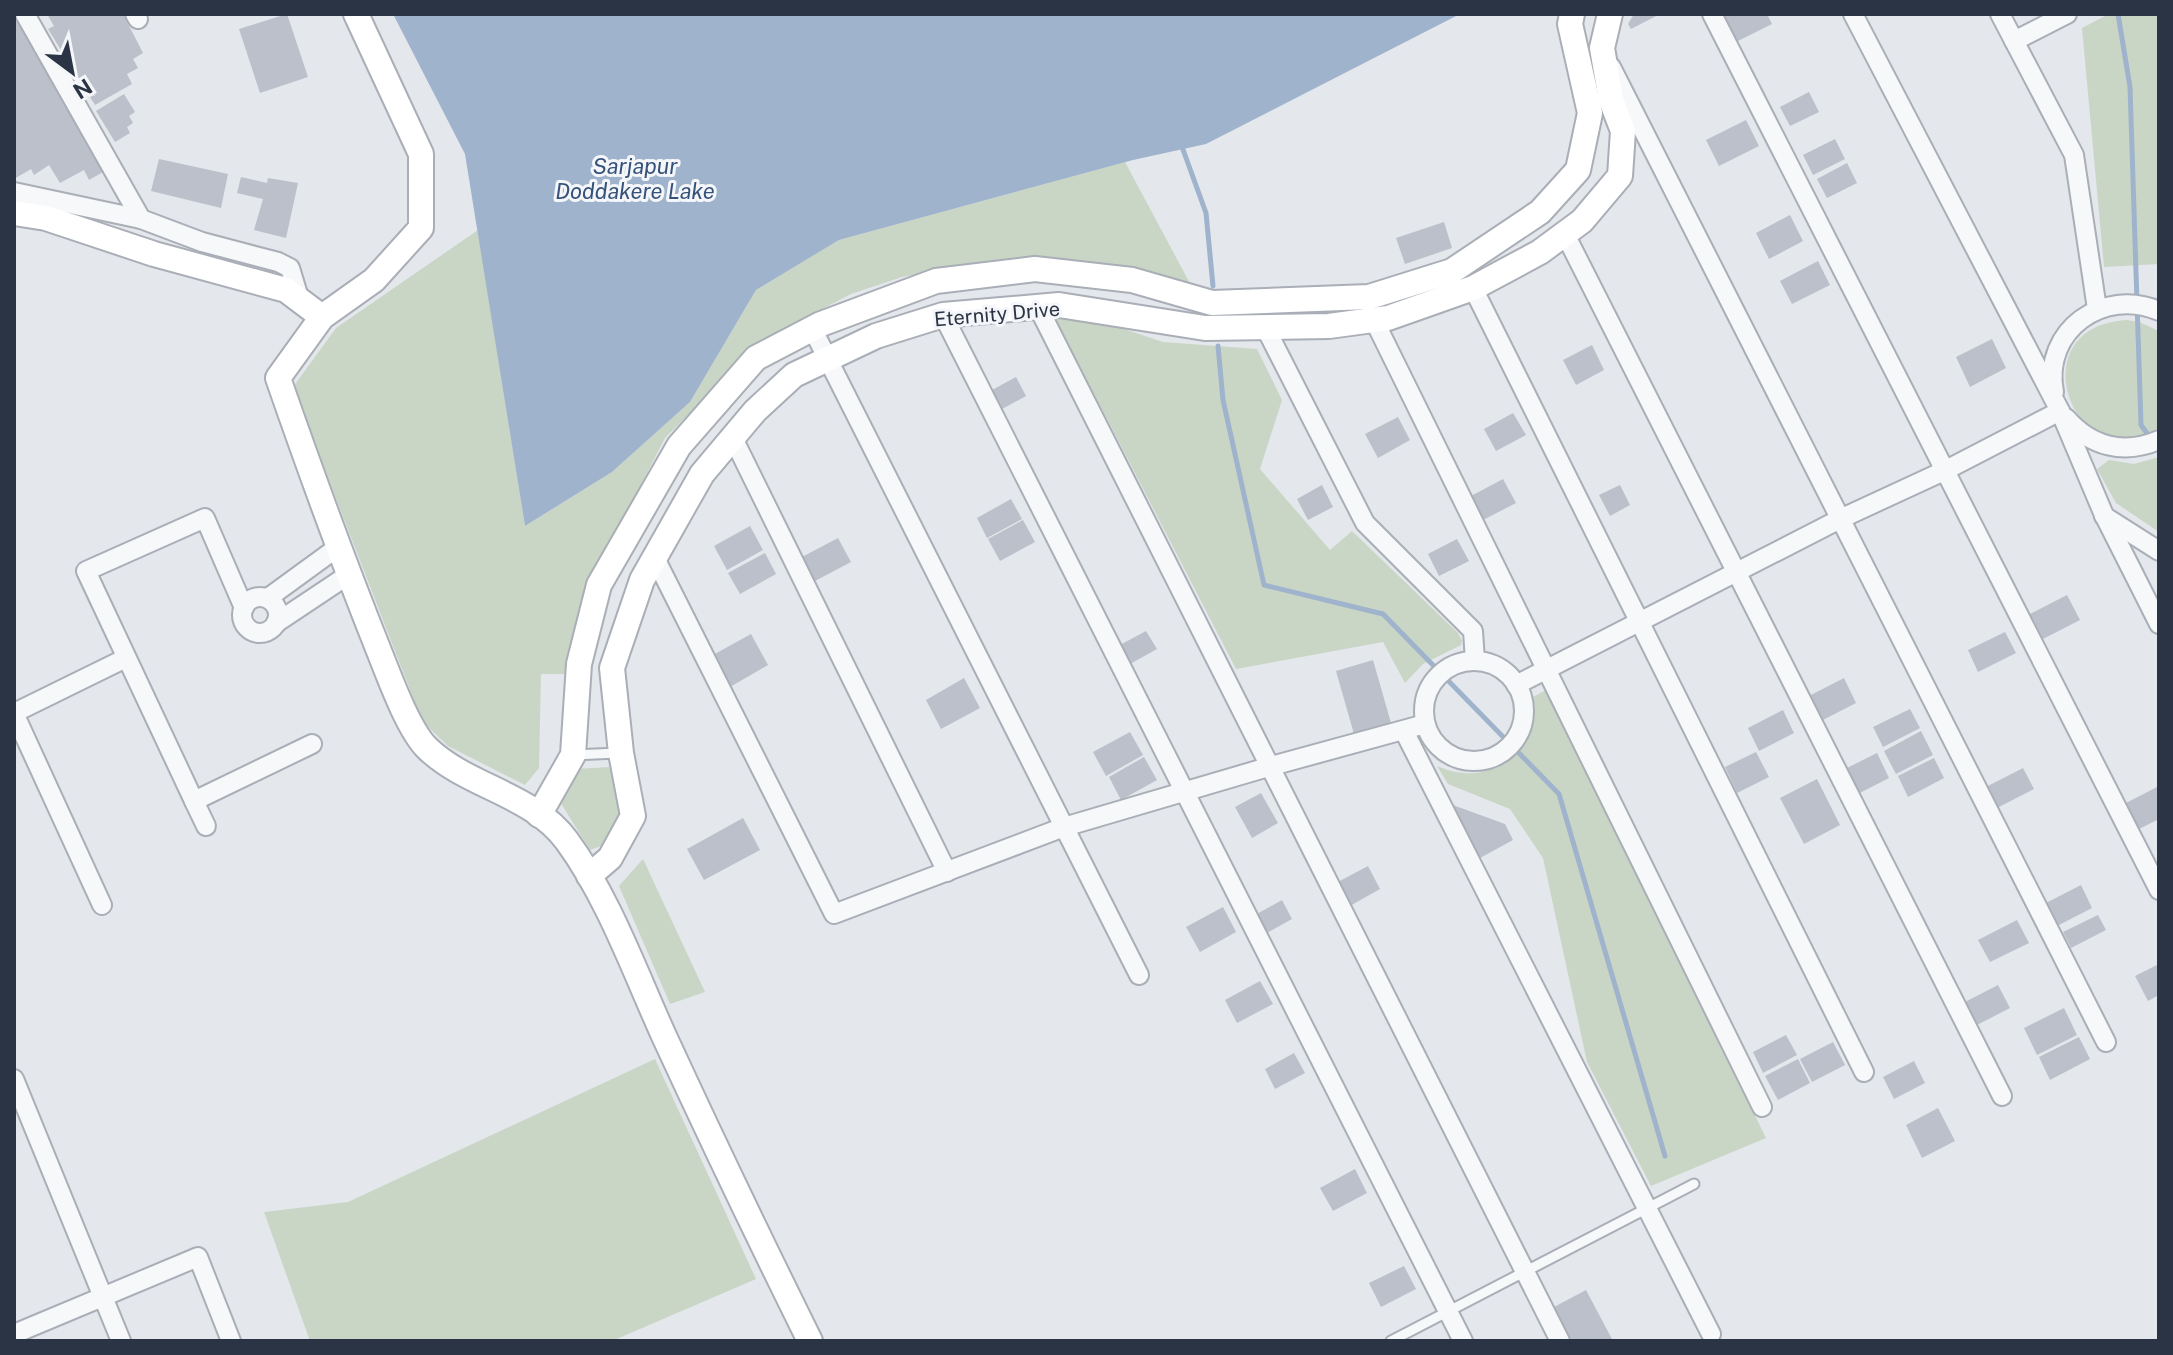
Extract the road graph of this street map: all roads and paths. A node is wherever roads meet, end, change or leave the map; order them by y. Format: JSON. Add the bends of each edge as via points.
{"nodes":[{"id":1,"x":25,"y":14,"type":"edge"},
{"id":2,"x":356,"y":14,"type":"edge"},
{"id":3,"x":1572,"y":14,"type":"edge"},
{"id":4,"x":1610,"y":14,"type":"edge"},
{"id":5,"x":1712,"y":14,"type":"edge"},
{"id":6,"x":1853,"y":14,"type":"edge"},
{"id":7,"x":2000,"y":14,"type":"edge"},
{"id":8,"x":2067,"y":14,"type":"edge"},
{"id":9,"x":2014,"y":41,"type":"junction"},
{"id":10,"x":1602,"y":48,"type":"junction"},
{"id":11,"x":14,"y":192,"type":"edge"},
{"id":12,"x":14,"y":213,"type":"edge"},
{"id":13,"x":141,"y":219,"type":"junction"},
{"id":14,"x":1565,"y":234,"type":"junction"},
{"id":15,"x":1473,"y":288,"type":"junction"},
{"id":16,"x":300,"y":301,"type":"junction"},
{"id":17,"x":1038,"y":307,"type":"junction"},
{"id":18,"x":2147,"y":307,"type":"edge"},
{"id":19,"x":2097,"y":309,"type":"junction"},
{"id":20,"x":943,"y":315,"type":"junction"},
{"id":21,"x":322,"y":317,"type":"junction"},
{"id":22,"x":1374,"y":320,"type":"junction"},
{"id":23,"x":1265,"y":327,"type":"junction"},
{"id":24,"x":812,"y":328,"type":"junction"},
{"id":25,"x":828,"y":359,"type":"junction"},
{"id":26,"x":2060,"y":411,"type":"junction"},
{"id":27,"x":733,"y":438,"type":"junction"},
{"id":28,"x":2159,"y":440,"type":"edge"},
{"id":29,"x":1946,"y":470,"type":"junction"},
{"id":30,"x":2104,"y":515,"type":"junction"},
{"id":31,"x":1840,"y":519,"type":"junction"},
{"id":32,"x":338,"y":547,"type":"junction"},
{"id":33,"x":2159,"y":551,"type":"edge"},
{"id":34,"x":655,"y":558,"type":"junction"},
{"id":35,"x":1736,"y":573,"type":"junction"},
{"id":36,"x":348,"y":575,"type":"junction"},
{"id":37,"x":268,"y":598,"type":"junction"},
{"id":38,"x":244,"y":608,"type":"junction"},
{"id":39,"x":1639,"y":622,"type":"junction"},
{"id":40,"x":276,"y":623,"type":"junction"},
{"id":41,"x":2159,"y":624,"type":"edge"},
{"id":42,"x":126,"y":658,"type":"junction"},
{"id":43,"x":1475,"y":661,"type":"junction"},
{"id":44,"x":1546,"y":670,"type":"junction"},
{"id":45,"x":1516,"y":685,"type":"junction"},
{"id":46,"x":14,"y":713,"type":"edge"},
{"id":47,"x":1425,"y":724,"type":"junction"},
{"id":48,"x":1404,"y":731,"type":"junction"},
{"id":49,"x":312,"y":744,"type":"dead end"},
{"id":50,"x":621,"y":753,"type":"junction"},
{"id":51,"x":573,"y":755,"type":"junction"},
{"id":52,"x":1268,"y":767,"type":"junction"},
{"id":53,"x":1183,"y":791,"type":"junction"},
{"id":54,"x":194,"y":801,"type":"junction"},
{"id":55,"x":539,"y":815,"type":"junction"},
{"id":56,"x":206,"y":826,"type":"dead end"},
{"id":57,"x":1064,"y":827,"type":"junction"},
{"id":58,"x":947,"y":872,"type":"junction"},
{"id":59,"x":589,"y":876,"type":"junction"},
{"id":60,"x":2159,"y":890,"type":"edge"},
{"id":61,"x":102,"y":905,"type":"dead end"},
{"id":62,"x":1139,"y":975,"type":"dead end"},
{"id":63,"x":2106,"y":1042,"type":"dead end"},
{"id":64,"x":1864,"y":1072,"type":"dead end"},
{"id":65,"x":14,"y":1079,"type":"edge"},
{"id":66,"x":2002,"y":1096,"type":"dead end"},
{"id":67,"x":1762,"y":1107,"type":"dead end"},
{"id":68,"x":1694,"y":1184,"type":"dead end"},
{"id":69,"x":1647,"y":1208,"type":"junction"},
{"id":70,"x":1525,"y":1271,"type":"junction"},
{"id":71,"x":103,"y":1297,"type":"junction"},
{"id":72,"x":1448,"y":1311,"type":"junction"},
{"id":73,"x":14,"y":1334,"type":"edge"},
{"id":74,"x":1711,"y":1334,"type":"dead end"},
{"id":75,"x":121,"y":1341,"type":"edge"},
{"id":76,"x":231,"y":1341,"type":"edge"},
{"id":77,"x":810,"y":1341,"type":"edge"},
{"id":78,"x":1391,"y":1341,"type":"edge"},
{"id":79,"x":1463,"y":1341,"type":"edge"},
{"id":80,"x":1560,"y":1341,"type":"edge"}],
"edges":[{"from":1,"to":13,"type":"street"},
{"from":2,"to":21,"type":"street","via":[[421,154],[421,228],[374,280]]},
{"from":3,"to":24,"type":"street","name":"Eternity Drive","via":[[1590,113],[1578,170],[1540,212],[1452,271],[1369,297],[1212,303],[1132,280],[1035,269],[936,281]]},
{"from":4,"to":10,"type":"street","name":"Eternity Drive"},
{"from":5,"to":29,"type":"street"},
{"from":6,"to":26,"type":"street"},
{"from":7,"to":9,"type":"street"},
{"from":8,"to":9,"type":"street"},
{"from":9,"to":19,"type":"street","via":[[2074,155]]},
{"from":10,"to":14,"type":"street","name":"Eternity Drive","via":[[1611,100],[1623,131],[1620,176]]},
{"from":10,"to":31,"type":"street"},
{"from":11,"to":13,"type":"street"},
{"from":12,"to":16,"type":"street","via":[[286,290]]},
{"from":13,"to":16,"type":"street","via":[[290,268]]},
{"from":14,"to":15,"type":"street","name":"Eternity Drive"},
{"from":14,"to":35,"type":"street"},
{"from":15,"to":22,"type":"street","name":"Eternity Drive"},
{"from":15,"to":39,"type":"street"},
{"from":16,"to":21,"type":"street"},
{"from":17,"to":20,"type":"street","name":"Eternity Drive"},
{"from":17,"to":23,"type":"street","name":"Eternity Drive","via":[[1059,305],[1205,328]]},
{"from":17,"to":52,"type":"street"},
{"from":18,"to":19,"type":"street","via":[[2119,303]]},
{"from":19,"to":26,"type":"street","via":[[2069,330],[2055,356],[2053,384]]},
{"from":20,"to":25,"type":"street","name":"Eternity Drive","via":[[876,336]]},
{"from":20,"to":53,"type":"street"},
{"from":21,"to":32,"type":"street","via":[[278,378]]},
{"from":22,"to":23,"type":"street","name":"Eternity Drive"},
{"from":22,"to":44,"type":"street"},
{"from":23,"to":43,"type":"street","via":[[1365,523],[1473,631]]},
{"from":24,"to":25,"type":"street"},
{"from":24,"to":51,"type":"street","name":"Eternity Drive","via":[[756,358],[679,446],[633,524],[599,585],[579,664]]},
{"from":25,"to":27,"type":"street","name":"Eternity Drive","via":[[794,375]]},
{"from":25,"to":57,"type":"street"},
{"from":26,"to":28,"type":"street","via":[[2090,440],[2117,448]]},
{"from":26,"to":29,"type":"street"},
{"from":26,"to":30,"type":"street"},
{"from":27,"to":34,"type":"street","name":"Eternity Drive","via":[[702,474]]},
{"from":27,"to":58,"type":"street"},
{"from":29,"to":31,"type":"street"},
{"from":29,"to":60,"type":"street"},
{"from":30,"to":33,"type":"street"},
{"from":30,"to":41,"type":"street"},
{"from":31,"to":35,"type":"street"},
{"from":31,"to":63,"type":"street"},
{"from":32,"to":36,"type":"street"},
{"from":32,"to":37,"type":"street"},
{"from":34,"to":50,"type":"street","name":"Eternity Drive","via":[[642,580],[612,668]]},
{"from":34,"to":58,"type":"street","via":[[834,914]]},
{"from":35,"to":39,"type":"street"},
{"from":35,"to":66,"type":"street"},
{"from":36,"to":40,"type":"street"},
{"from":36,"to":55,"type":"street","via":[[399,700],[425,746],[457,771]]},
{"from":37,"to":38,"type":"street","via":[[257,597]]},
{"from":37,"to":40,"type":"street","via":[[276,606]]},
{"from":38,"to":40,"type":"street","via":[[243,620],[250,630],[262,633]]},
{"from":38,"to":42,"type":"street","via":[[205,518],[86,571]]},
{"from":39,"to":44,"type":"street"},
{"from":39,"to":64,"type":"street"},
{"from":42,"to":46,"type":"street"},
{"from":42,"to":54,"type":"street"},
{"from":43,"to":45,"type":"street","via":[[1494,666]]},
{"from":43,"to":47,"type":"street","via":[[1454,665],[1438,677],[1427,694]]},
{"from":44,"to":45,"type":"street"},
{"from":44,"to":67,"type":"street"},
{"from":45,"to":47,"type":"street","via":[[1523,701],[1522,724],[1511,744],[1492,758],[1469,761],[1447,754]]},
{"from":46,"to":61,"type":"street"},
{"from":47,"to":48,"type":"street"},
{"from":48,"to":52,"type":"street"},
{"from":48,"to":69,"type":"street"},
{"from":49,"to":54,"type":"street"},
{"from":50,"to":51,"type":"lane"},
{"from":50,"to":59,"type":"street","name":"Eternity Drive","via":[[633,816],[610,858]]},
{"from":51,"to":55,"type":"street","name":"Eternity Drive"},
{"from":52,"to":53,"type":"street"},
{"from":52,"to":70,"type":"street"},
{"from":53,"to":57,"type":"street"},
{"from":53,"to":72,"type":"street"},
{"from":54,"to":56,"type":"street"},
{"from":55,"to":59,"type":"street","via":[[566,838]]},
{"from":57,"to":58,"type":"street"},
{"from":57,"to":62,"type":"street"},
{"from":59,"to":77,"type":"street"},
{"from":65,"to":71,"type":"street"},
{"from":68,"to":69,"type":"lane"},
{"from":69,"to":70,"type":"lane"},
{"from":69,"to":74,"type":"street"},
{"from":70,"to":72,"type":"lane"},
{"from":70,"to":80,"type":"street"},
{"from":71,"to":73,"type":"street"},
{"from":71,"to":75,"type":"street"},
{"from":71,"to":76,"type":"street","via":[[198,1257]]},
{"from":72,"to":78,"type":"lane"},
{"from":72,"to":79,"type":"street"}]}
